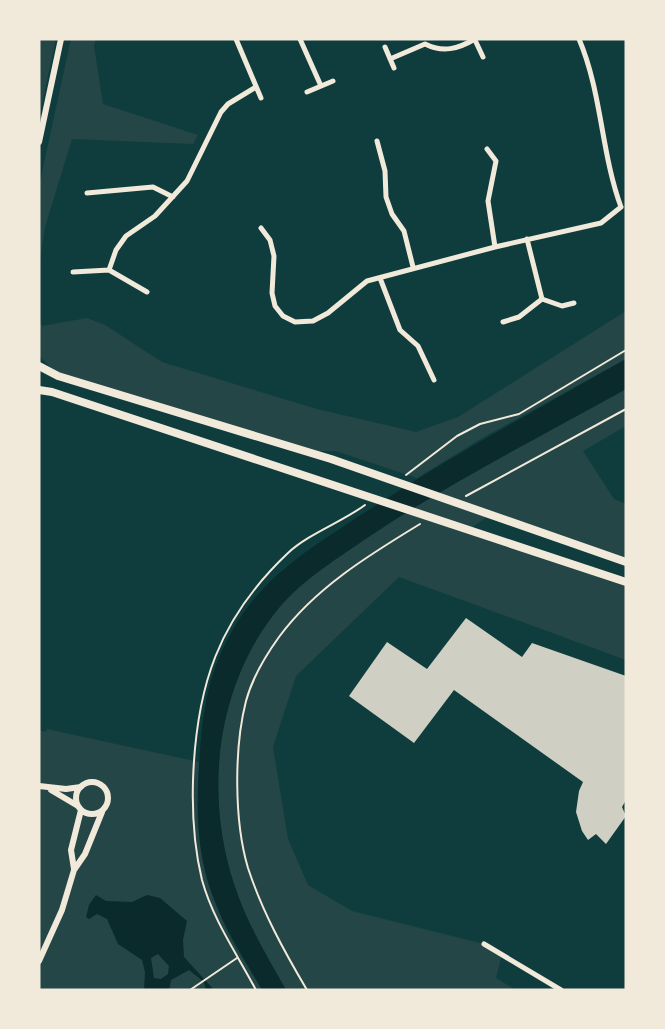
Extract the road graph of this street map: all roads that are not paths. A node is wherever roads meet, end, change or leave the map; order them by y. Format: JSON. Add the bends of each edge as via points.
{"nodes":[{"id":1,"x":61,"y":39,"type":"edge"},
{"id":2,"x":236,"y":39,"type":"edge"},
{"id":3,"x":300,"y":39,"type":"edge"},
{"id":4,"x":475,"y":39,"type":"edge"},
{"id":5,"x":579,"y":39,"type":"edge"},
{"id":6,"x":424,"y":42,"type":"edge"},
{"id":7,"x":385,"y":47,"type":"dead end"},
{"id":8,"x":483,"y":57,"type":"dead end"},
{"id":9,"x":390,"y":59,"type":"junction"},
{"id":10,"x":394,"y":68,"type":"dead end"},
{"id":11,"x":333,"y":81,"type":"dead end"},
{"id":12,"x":321,"y":86,"type":"junction"},
{"id":13,"x":256,"y":87,"type":"junction"},
{"id":14,"x":307,"y":92,"type":"dead end"},
{"id":15,"x":261,"y":98,"type":"dead end"},
{"id":16,"x":377,"y":141,"type":"dead end"},
{"id":17,"x":39,"y":142,"type":"edge"},
{"id":18,"x":487,"y":148,"type":"dead end"},
{"id":19,"x":87,"y":193,"type":"dead end"},
{"id":20,"x":173,"y":197,"type":"junction"},
{"id":21,"x":623,"y":209,"type":"edge"},
{"id":22,"x":261,"y":228,"type":"dead end"},
{"id":23,"x":527,"y":239,"type":"junction"},
{"id":24,"x":495,"y":247,"type":"junction"},
{"id":25,"x":413,"y":267,"type":"junction"},
{"id":26,"x":109,"y":270,"type":"junction"},
{"id":27,"x":73,"y":272,"type":"dead end"},
{"id":28,"x":380,"y":278,"type":"junction"},
{"id":29,"x":147,"y":292,"type":"dead end"},
{"id":30,"x":542,"y":299,"type":"junction"},
{"id":31,"x":574,"y":303,"type":"dead end"},
{"id":32,"x":503,"y":322,"type":"dead end"},
{"id":33,"x":39,"y":366,"type":"edge"},
{"id":34,"x":434,"y":380,"type":"dead end"},
{"id":35,"x":39,"y":390,"type":"edge"},
{"id":36,"x":626,"y":562,"type":"edge"},
{"id":37,"x":626,"y":582,"type":"edge"},
{"id":38,"x":39,"y":786,"type":"edge"},
{"id":39,"x":81,"y":787,"type":"junction"},
{"id":40,"x":49,"y":789,"type":"junction"},
{"id":41,"x":80,"y":808,"type":"junction"},
{"id":42,"x":102,"y":812,"type":"junction"},
{"id":43,"x":74,"y":870,"type":"junction"},
{"id":44,"x":484,"y":944,"type":"dead end"},
{"id":45,"x":39,"y":961,"type":"edge"},
{"id":46,"x":561,"y":990,"type":"edge"}],
"edges":[{"from":1,"to":17,"type":"street"},
{"from":2,"to":13,"type":"street"},
{"from":3,"to":12,"type":"street"},
{"from":4,"to":6,"type":"street","via":[[437,50]]},
{"from":4,"to":8,"type":"street"},
{"from":5,"to":21,"type":"street"},
{"from":6,"to":9,"type":"street"},
{"from":7,"to":9,"type":"street"},
{"from":9,"to":10,"type":"street"},
{"from":11,"to":12,"type":"street"},
{"from":12,"to":14,"type":"street"},
{"from":13,"to":15,"type":"street"},
{"from":13,"to":20,"type":"street","via":[[220,112],[187,181]]},
{"from":16,"to":25,"type":"street","via":[[385,171],[386,197],[404,231]]},
{"from":18,"to":24,"type":"street","via":[[495,161],[488,201]]},
{"from":19,"to":20,"type":"street","via":[[153,187]]},
{"from":20,"to":26,"type":"street","via":[[155,216],[126,236]]},
{"from":21,"to":23,"type":"street","via":[[601,223]]},
{"from":22,"to":28,"type":"street","via":[[270,240],[274,256],[275,306],[295,322],[313,321],[359,287]]},
{"from":23,"to":24,"type":"street"},
{"from":23,"to":30,"type":"street"},
{"from":24,"to":25,"type":"street"},
{"from":25,"to":28,"type":"street"},
{"from":26,"to":27,"type":"street"},
{"from":26,"to":29,"type":"street"},
{"from":28,"to":34,"type":"street","via":[[400,330],[418,346]]},
{"from":30,"to":31,"type":"street","via":[[562,306]]},
{"from":30,"to":32,"type":"street","via":[[519,317]]},
{"from":33,"to":36,"type":"main road","via":[[58,376],[331,459]]},
{"from":35,"to":37,"type":"main road"},
{"from":38,"to":40,"type":"street"},
{"from":39,"to":40,"type":"street"},
{"from":39,"to":41,"type":"street","via":[[76,796]]},
{"from":39,"to":42,"type":"street","via":[[93,782],[105,789],[109,798]]},
{"from":40,"to":41,"type":"street"},
{"from":41,"to":42,"type":"street","via":[[89,814]]},
{"from":41,"to":43,"type":"street","via":[[71,850]]},
{"from":42,"to":43,"type":"street"},
{"from":43,"to":45,"type":"street","via":[[62,910]]},
{"from":44,"to":46,"type":"street"}]}
